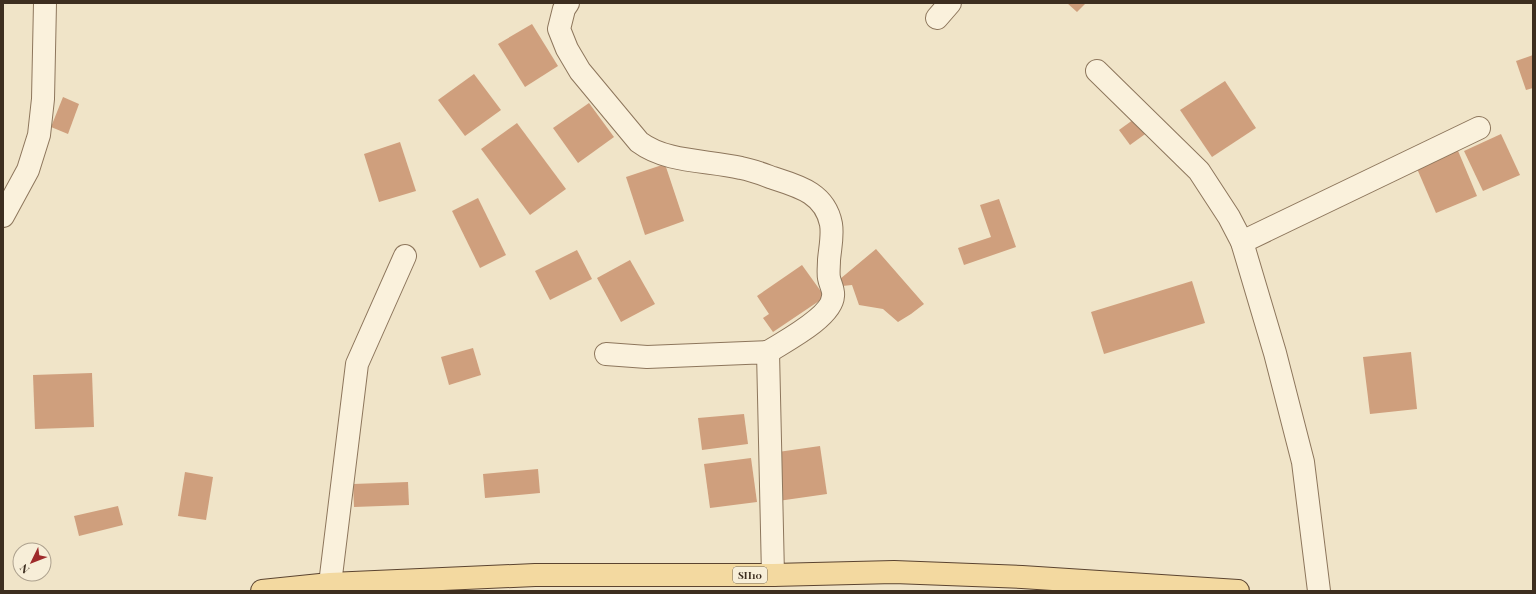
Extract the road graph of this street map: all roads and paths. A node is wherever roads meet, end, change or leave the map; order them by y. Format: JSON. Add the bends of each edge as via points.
{"nodes":[{"id":1,"x":45,"y":3,"type":"edge"},
{"id":2,"x":568,"y":3,"type":"edge"},
{"id":3,"x":1097,"y":71,"type":"dead end"},
{"id":4,"x":1479,"y":128,"type":"dead end"},
{"id":5,"x":3,"y":216,"type":"edge"},
{"id":6,"x":1242,"y":242,"type":"junction"},
{"id":7,"x":405,"y":256,"type":"dead end"},
{"id":8,"x":768,"y":352,"type":"junction"},
{"id":9,"x":606,"y":354,"type":"dead end"},
{"id":10,"x":773,"y":575,"type":"junction"},
{"id":11,"x":330,"y":584,"type":"junction"},
{"id":12,"x":262,"y":591,"type":"edge"},
{"id":13,"x":1238,"y":591,"type":"edge"},
{"id":14,"x":1319,"y":591,"type":"edge"}],
"edges":[{"from":1,"to":5,"type":"street","via":[[43,99],[39,135],[28,170]]},
{"from":2,"to":8,"type":"street","via":[[559,29],[567,49],[580,71],[639,142],[649,149],[673,157],[741,168],[801,186],[818,198],[825,208],[831,224],[829,277],[834,295],[832,303],[825,313]]},
{"from":3,"to":6,"type":"street","via":[[1199,171]]},
{"from":4,"to":6,"type":"street"},
{"from":6,"to":14,"type":"street","via":[[1303,462]]},
{"from":7,"to":11,"type":"street","via":[[357,364]]},
{"from":8,"to":9,"type":"street","via":[[647,357]]},
{"from":8,"to":10,"type":"street"},
{"from":10,"to":11,"type":"main road","number":"SH10","via":[[535,575]]},
{"from":10,"to":13,"type":"main road","number":"SH10","via":[[894,572],[1022,577]]},
{"from":11,"to":12,"type":"main road","number":"SH10"}]}
